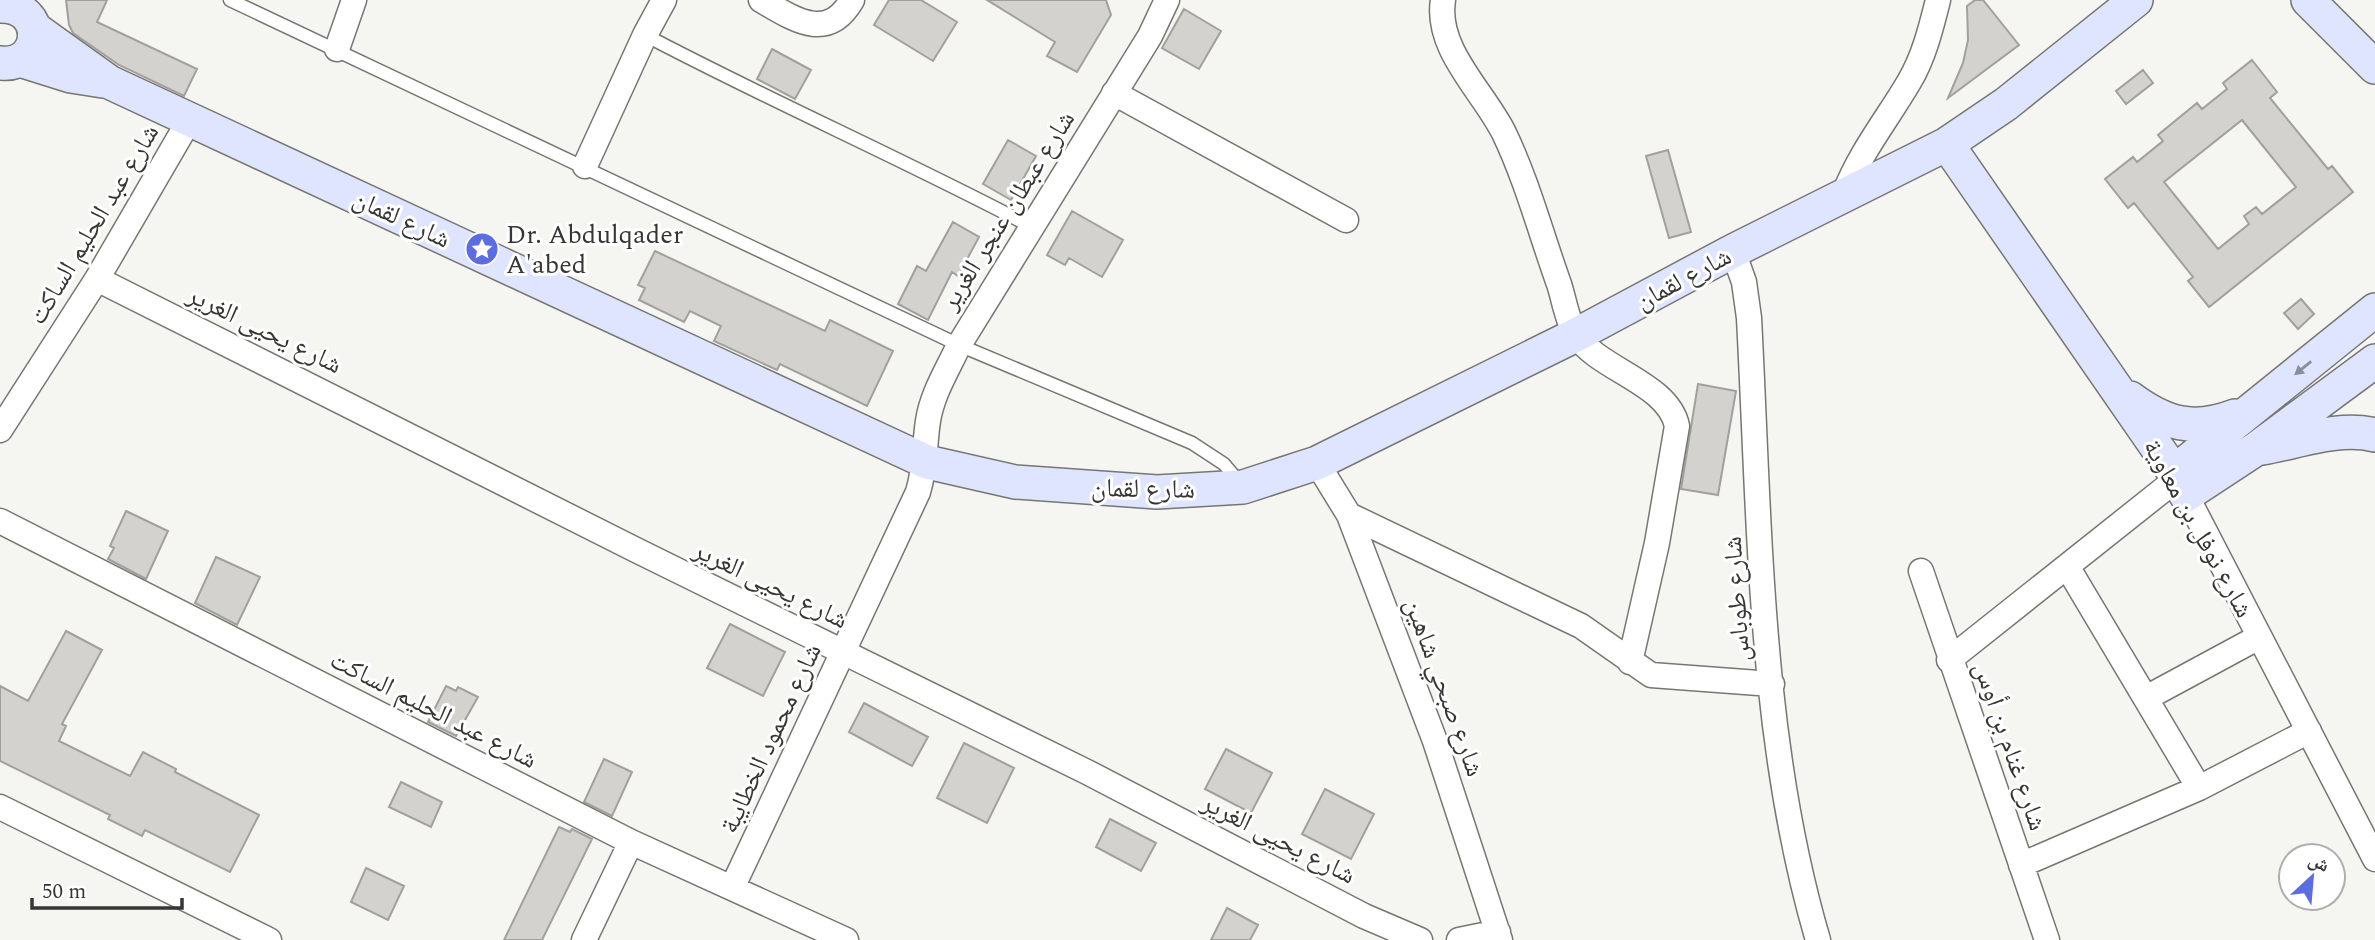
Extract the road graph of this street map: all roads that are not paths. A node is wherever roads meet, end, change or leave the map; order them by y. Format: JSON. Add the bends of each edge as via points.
{"nodes":[{"id":1,"x":230,"y":0,"type":"edge"},
{"id":2,"x":354,"y":0,"type":"edge"},
{"id":3,"x":664,"y":0,"type":"edge"},
{"id":4,"x":761,"y":0,"type":"edge"},
{"id":5,"x":852,"y":0,"type":"edge"},
{"id":6,"x":1167,"y":0,"type":"edge"},
{"id":7,"x":1443,"y":0,"type":"edge"},
{"id":8,"x":1938,"y":0,"type":"edge"},
{"id":9,"x":2136,"y":0,"type":"edge"},
{"id":10,"x":2308,"y":0,"type":"edge"},
{"id":11,"x":22,"y":10,"type":"edge"},
{"id":12,"x":645,"y":35,"type":"junction"},
{"id":13,"x":337,"y":49,"type":"junction"},
{"id":14,"x":6,"y":64,"type":"edge"},
{"id":15,"x":2375,"y":68,"type":"edge"},
{"id":16,"x":109,"y":82,"type":"junction"},
{"id":17,"x":1114,"y":93,"type":"junction"},
{"id":18,"x":190,"y":119,"type":"junction"},
{"id":19,"x":1947,"y":145,"type":"junction"},
{"id":20,"x":585,"y":166,"type":"junction"},
{"id":21,"x":1844,"y":194,"type":"junction"},
{"id":22,"x":1346,"y":220,"type":"dead end"},
{"id":23,"x":1032,"y":227,"type":"junction"},
{"id":24,"x":1733,"y":251,"type":"junction"},
{"id":25,"x":97,"y":279,"type":"junction"},
{"id":26,"x":1576,"y":335,"type":"junction"},
{"id":27,"x":960,"y":345,"type":"junction"},
{"id":28,"x":2366,"y":348,"type":"edge"},
{"id":29,"x":2117,"y":390,"type":"junction"},
{"id":30,"x":2250,"y":410,"type":"junction"},
{"id":31,"x":0,"y":430,"type":"edge"},
{"id":32,"x":2375,"y":435,"type":"edge"},
{"id":33,"x":2256,"y":449,"type":"junction"},
{"id":34,"x":927,"y":462,"type":"junction"},
{"id":35,"x":1317,"y":463,"type":"junction"},
{"id":36,"x":2180,"y":481,"type":"junction"},
{"id":37,"x":1243,"y":487,"type":"junction"},
{"id":38,"x":1349,"y":515,"type":"junction"},
{"id":39,"x":0,"y":522,"type":"edge"},
{"id":40,"x":2068,"y":568,"type":"junction"},
{"id":41,"x":1921,"y":571,"type":"dead end"},
{"id":42,"x":2259,"y":637,"type":"junction"},
{"id":43,"x":843,"y":652,"type":"junction"},
{"id":44,"x":1949,"y":660,"type":"junction"},
{"id":45,"x":1630,"y":662,"type":"junction"},
{"id":46,"x":1772,"y":684,"type":"junction"},
{"id":47,"x":2146,"y":698,"type":"junction"},
{"id":48,"x":2309,"y":731,"type":"junction"},
{"id":49,"x":2199,"y":788,"type":"junction"},
{"id":50,"x":0,"y":807,"type":"edge"},
{"id":51,"x":631,"y":842,"type":"junction"},
{"id":52,"x":2375,"y":859,"type":"edge"},
{"id":53,"x":2021,"y":865,"type":"junction"},
{"id":54,"x":733,"y":886,"type":"junction"},
{"id":55,"x":1499,"y":936,"type":"edge"},
{"id":56,"x":269,"y":940,"type":"edge"},
{"id":57,"x":584,"y":940,"type":"edge"},
{"id":58,"x":846,"y":940,"type":"edge"},
{"id":59,"x":1420,"y":940,"type":"edge"},
{"id":60,"x":1459,"y":940,"type":"edge"},
{"id":61,"x":1818,"y":940,"type":"edge"},
{"id":62,"x":2047,"y":940,"type":"edge"}],
"edges":[{"from":1,"to":13,"type":"lane"},
{"from":2,"to":13,"type":"street"},
{"from":3,"to":12,"type":"street"},
{"from":4,"to":5,"type":"street","via":[[798,20],[822,25],[835,20]]},
{"from":6,"to":17,"type":"street","name":"شارع عبطان عنجر الغرير"},
{"from":7,"to":26,"type":"street","via":[[1448,43],[1513,152]]},
{"from":8,"to":21,"type":"street","via":[[1911,79],[1871,136]]},
{"from":9,"to":19,"type":"street","name":"شارع لقمان"},
{"from":10,"to":15,"type":"street"},
{"from":11,"to":14,"type":"street","via":[[33,47]]},
{"from":11,"to":16,"type":"street","name":"شارع لقمان"},
{"from":12,"to":20,"type":"street"},
{"from":12,"to":23,"type":"lane"},
{"from":13,"to":20,"type":"lane"},
{"from":14,"to":16,"type":"street","name":"شارع لقمان"},
{"from":16,"to":18,"type":"street","name":"شارع لقمان"},
{"from":17,"to":22,"type":"street"},
{"from":17,"to":23,"type":"street","name":"شارع عبطان عنجر الغرير"},
{"from":18,"to":25,"type":"street","name":"شارع عبد الحليم الساكت"},
{"from":18,"to":34,"type":"street","name":"شارع لقمان"},
{"from":19,"to":21,"type":"street","name":"شارع لقمان"},
{"from":19,"to":29,"type":"street","name":"شارع نوفل بن معاوية"},
{"from":20,"to":27,"type":"lane"},
{"from":21,"to":24,"type":"street","name":"شارع لقمان"},
{"from":23,"to":27,"type":"street","name":"شارع عبطان عنجر الغرير"},
{"from":24,"to":26,"type":"street","name":"شارع لقمان"},
{"from":24,"to":46,"type":"street","name":"شارع طوباس","via":[[1749,318]]},
{"from":25,"to":31,"type":"street","name":"شارع عبد الحليم الساكت"},
{"from":25,"to":43,"type":"street","name":"شارع يحيى الغرير"},
{"from":26,"to":35,"type":"street","name":"شارع لقمان"},
{"from":26,"to":45,"type":"street","via":[[1670,406],[1677,426]]},
{"from":27,"to":34,"type":"street","name":"شارع عبطان عنجر الغرير","via":[[928,420]]},
{"from":27,"to":37,"type":"lane","via":[[1192,443],[1224,464]]},
{"from":28,"to":30,"type":"street","one_way":true},
{"from":28,"to":33,"type":"street"},
{"from":29,"to":30,"type":"street","via":[[2158,417],[2189,426]]},
{"from":29,"to":36,"type":"street","name":"شارع نوفل بن معاوية"},
{"from":30,"to":36,"type":"street"},
{"from":32,"to":33,"type":"street","via":[[2335,433]]},
{"from":33,"to":36,"type":"street"},
{"from":34,"to":37,"type":"street","name":"شارع لقمان","via":[[1014,482],[1081,488],[1157,492]]},
{"from":34,"to":43,"type":"street","name":"شارع محمود الخطايبة","via":[[907,518]]},
{"from":35,"to":37,"type":"street","name":"شارع لقمان"},
{"from":35,"to":38,"type":"street","name":"شارع صبحي شاهين"},
{"from":36,"to":40,"type":"street"},
{"from":36,"to":42,"type":"street","name":"شارع نوفل بن معاوية"},
{"from":38,"to":45,"type":"street","via":[[1581,626]]},
{"from":38,"to":55,"type":"street","name":"شارع صبحي شاهين","via":[[1435,740]]},
{"from":39,"to":51,"type":"street","name":"شارع عبد الحليم الساكت"},
{"from":40,"to":44,"type":"street"},
{"from":40,"to":47,"type":"street"},
{"from":41,"to":44,"type":"street","name":"شارع غنام بن أوس"},
{"from":42,"to":47,"type":"street"},
{"from":42,"to":48,"type":"street","name":"شارع نوفل بن معاوية"},
{"from":43,"to":54,"type":"street","name":"شارع محمود الخطايبة"},
{"from":43,"to":59,"type":"street","name":"شارع يحيى الغرير","via":[[1364,916]]},
{"from":44,"to":53,"type":"street","name":"شارع غنام بن أوس"},
{"from":45,"to":46,"type":"street","via":[[1651,675]]},
{"from":46,"to":61,"type":"street","name":"شارع طوباس","via":[[1780,775]]},
{"from":47,"to":49,"type":"street"},
{"from":48,"to":49,"type":"street"},
{"from":48,"to":52,"type":"street","name":"شارع نوفل بن معاوية"},
{"from":49,"to":53,"type":"street"},
{"from":50,"to":56,"type":"street"},
{"from":51,"to":54,"type":"street","name":"شارع عبد الحليم الساكت"},
{"from":51,"to":57,"type":"street"},
{"from":53,"to":62,"type":"street","name":"شارع غنام بن أوس"},
{"from":54,"to":58,"type":"street","name":"شارع عبد الحليم الساكت"},
{"from":55,"to":60,"type":"street"}]}
